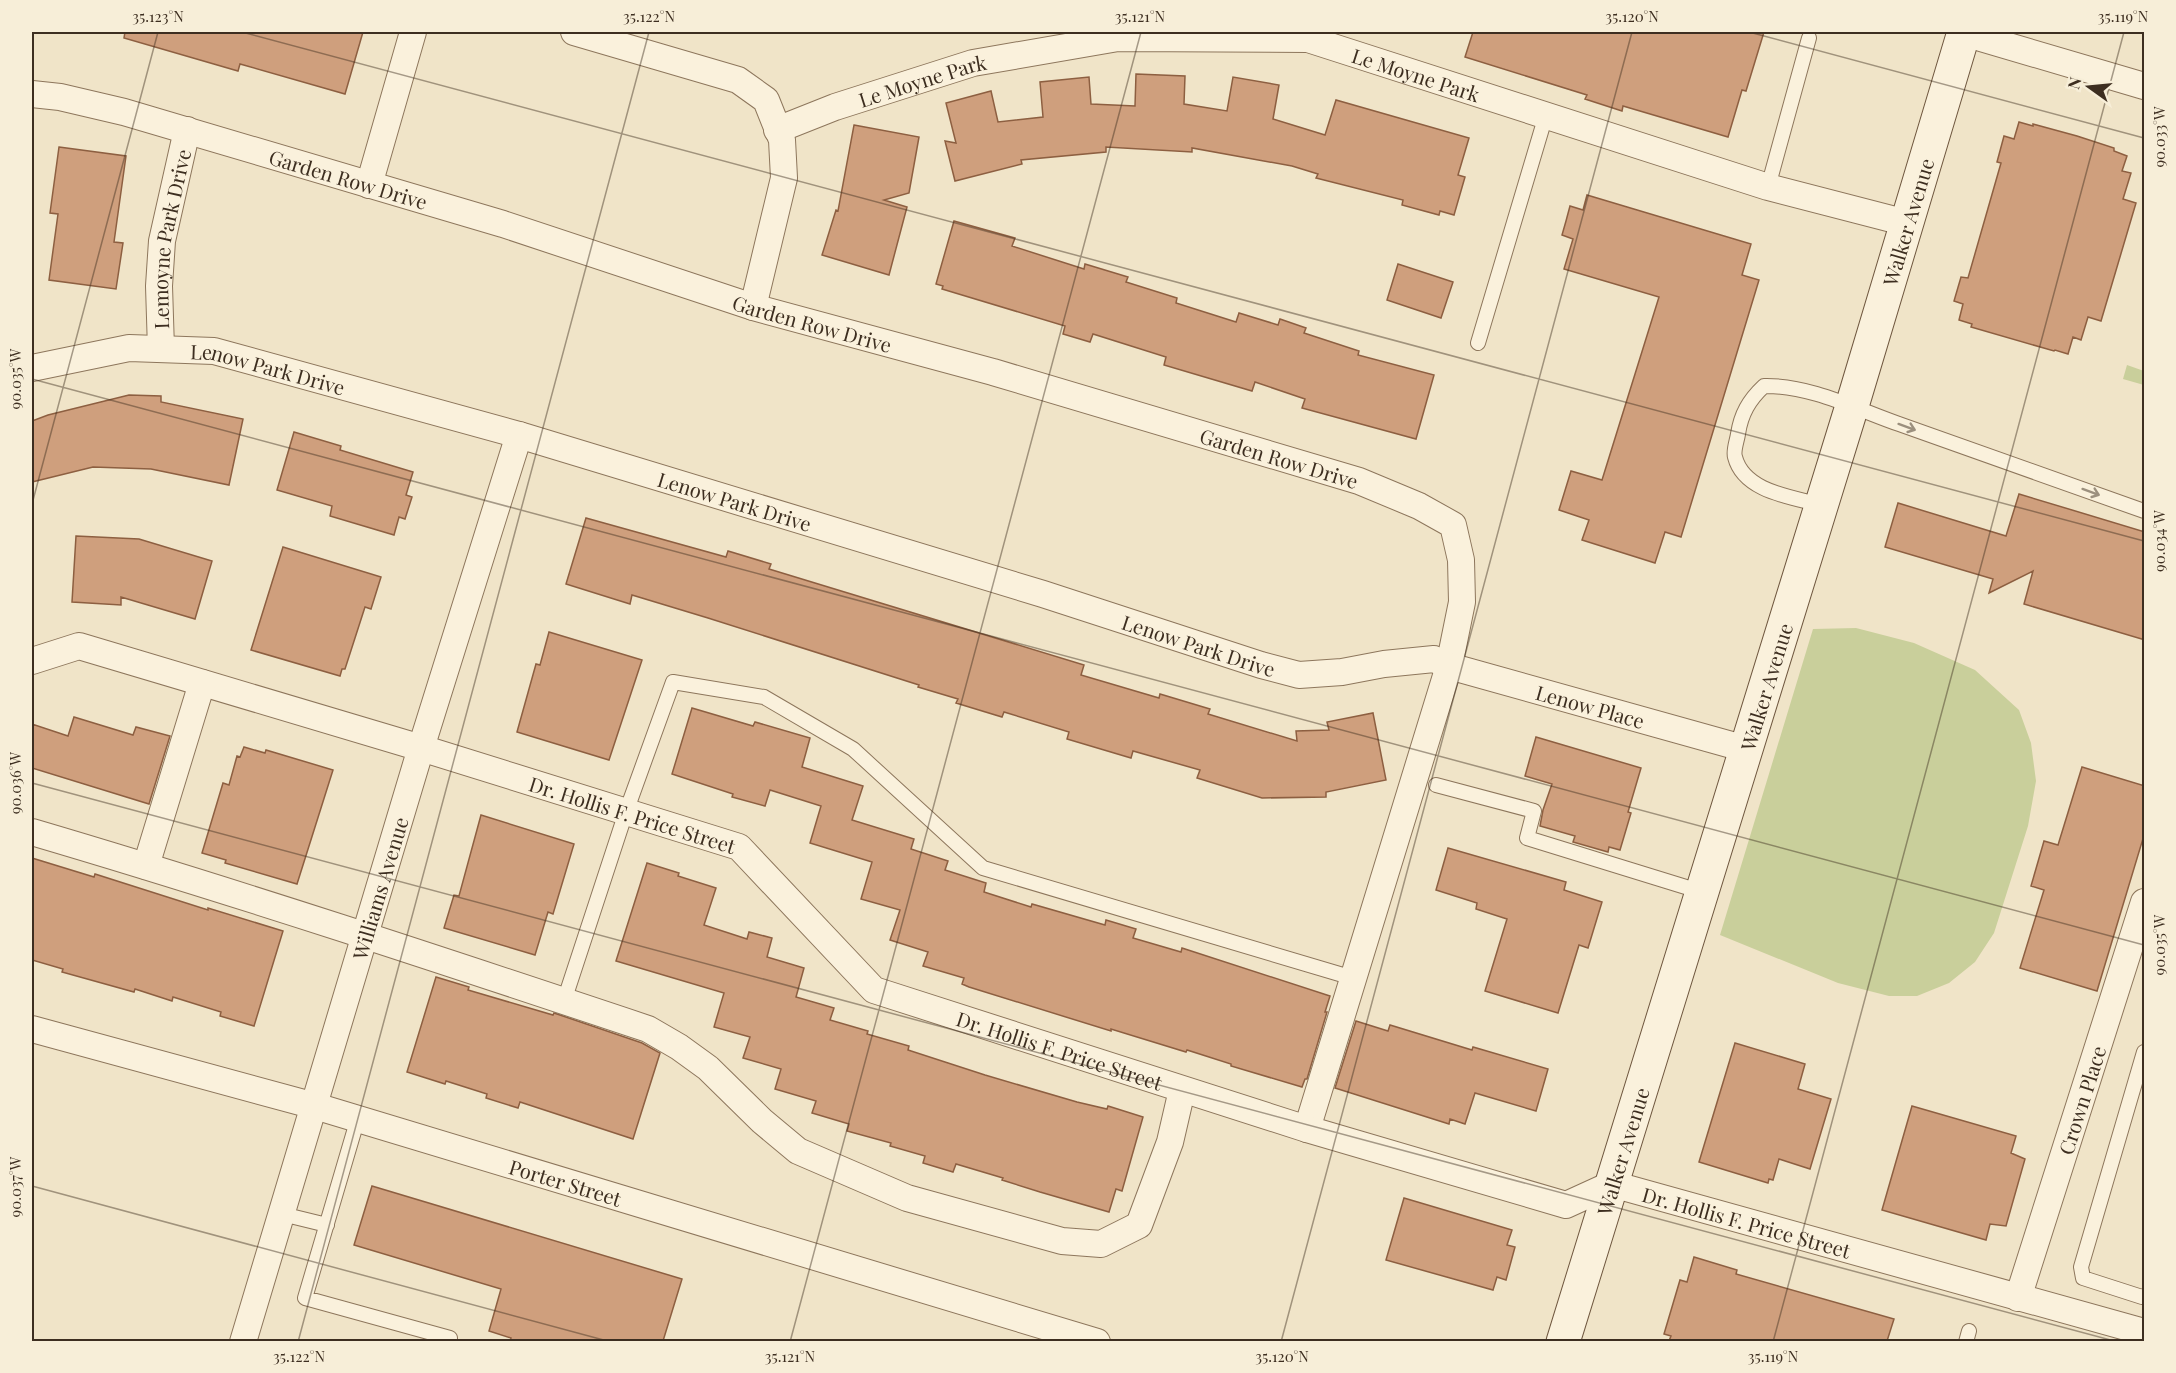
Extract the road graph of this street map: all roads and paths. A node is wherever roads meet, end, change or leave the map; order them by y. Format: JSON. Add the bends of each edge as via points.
{"nodes":[{"id":1,"x":413,"y":32,"type":"edge"},
{"id":2,"x":574,"y":32,"type":"edge"},
{"id":3,"x":1964,"y":32,"type":"edge"},
{"id":4,"x":622,"y":38,"type":"edge"},
{"id":5,"x":1809,"y":38,"type":"dead end"},
{"id":6,"x":2145,"y":86,"type":"edge"},
{"id":7,"x":32,"y":94,"type":"edge"},
{"id":8,"x":1546,"y":115,"type":"junction"},
{"id":9,"x":187,"y":130,"type":"junction"},
{"id":10,"x":777,"y":130,"type":"junction"},
{"id":11,"x":369,"y":185,"type":"junction"},
{"id":12,"x":1768,"y":187,"type":"junction"},
{"id":13,"x":1907,"y":223,"type":"junction"},
{"id":14,"x":753,"y":307,"type":"junction"},
{"id":15,"x":1478,"y":343,"type":"dead end"},
{"id":16,"x":160,"y":349,"type":"junction"},
{"id":17,"x":32,"y":368,"type":"edge"},
{"id":18,"x":1852,"y":406,"type":"junction"},
{"id":19,"x":519,"y":435,"type":"junction"},
{"id":20,"x":1821,"y":505,"type":"junction"},
{"id":21,"x":2145,"y":512,"type":"edge"},
{"id":22,"x":32,"y":661,"type":"edge"},
{"id":23,"x":1442,"y":663,"type":"junction"},
{"id":24,"x":202,"y":683,"type":"junction"},
{"id":25,"x":421,"y":748,"type":"junction"},
{"id":26,"x":1746,"y":750,"type":"junction"},
{"id":27,"x":1436,"y":785,"type":"dead end"},
{"id":28,"x":626,"y":812,"type":"junction"},
{"id":29,"x":32,"y":832,"type":"edge"},
{"id":30,"x":146,"y":866,"type":"junction"},
{"id":31,"x":1702,"y":892,"type":"junction"},
{"id":32,"x":2145,"y":902,"type":"edge"},
{"id":33,"x":366,"y":935,"type":"junction"},
{"id":34,"x":2138,"y":944,"type":"edge"},
{"id":35,"x":1353,"y":978,"type":"junction"},
{"id":36,"x":564,"y":1001,"type":"junction"},
{"id":37,"x":32,"y":1029,"type":"edge"},
{"id":38,"x":2145,"y":1052,"type":"edge"},
{"id":39,"x":1182,"y":1090,"type":"junction"},
{"id":40,"x":315,"y":1106,"type":"junction"},
{"id":41,"x":358,"y":1118,"type":"junction"},
{"id":42,"x":1307,"y":1129,"type":"junction"},
{"id":43,"x":1612,"y":1184,"type":"junction"},
{"id":44,"x":282,"y":1214,"type":"junction"},
{"id":45,"x":327,"y":1225,"type":"junction"},
{"id":46,"x":2145,"y":1296,"type":"edge"},
{"id":47,"x":2018,"y":1298,"type":"junction"},
{"id":48,"x":2145,"y":1332,"type":"edge"},
{"id":49,"x":450,"y":1338,"type":"dead end"},
{"id":50,"x":243,"y":1341,"type":"edge"},
{"id":51,"x":1097,"y":1341,"type":"edge"},
{"id":52,"x":1563,"y":1341,"type":"edge"}],
"edges":[{"from":1,"to":11,"type":"street"},
{"from":2,"to":4,"type":"street"},
{"from":3,"to":6,"type":"street"},
{"from":3,"to":13,"type":"street","name":"Walker Avenue"},
{"from":4,"to":10,"type":"street","via":[[738,80],[766,100]]},
{"from":5,"to":12,"type":"lane"},
{"from":7,"to":9,"type":"street","name":"Garden Row Drive","via":[[60,97]]},
{"from":8,"to":10,"type":"street","name":"Le Moyne Park","via":[[1308,39],[1118,38],[973,63]]},
{"from":8,"to":12,"type":"street","name":"Le Moyne Park"},
{"from":8,"to":15,"type":"lane"},
{"from":9,"to":11,"type":"street","name":"Garden Row Drive"},
{"from":9,"to":16,"type":"street","name":"Lemoyne Park Drive","via":[[162,241]]},
{"from":10,"to":14,"type":"street","via":[[782,140],[784,178]]},
{"from":11,"to":14,"type":"street","name":"Garden Row Drive","via":[[503,224]]},
{"from":12,"to":13,"type":"street","name":"Le Moyne Park"},
{"from":13,"to":18,"type":"street","name":"Walker Avenue"},
{"from":14,"to":23,"type":"street","name":"Garden Row Drive","via":[[993,372],[1348,477],[1419,506],[1453,525],[1461,560],[1462,602]]},
{"from":16,"to":17,"type":"street","name":"Lenow Park Drive","via":[[129,348]]},
{"from":16,"to":19,"type":"street","name":"Lenow Park Drive","via":[[214,351]]},
{"from":18,"to":20,"type":"street","name":"Walker Avenue"},
{"from":18,"to":20,"type":"lane","via":[[1803,390],[1764,386],[1751,398],[1740,420],[1734,455],[1741,473],[1757,485]]},
{"from":18,"to":21,"type":"lane","one_way":true},
{"from":19,"to":23,"type":"street","name":"Lenow Park Drive","via":[[1299,675],[1384,664]]},
{"from":19,"to":25,"type":"street","name":"Williams Avenue"},
{"from":20,"to":26,"type":"street","name":"Walker Avenue"},
{"from":22,"to":24,"type":"street","name":"Dr. Hollis F. Price Street","via":[[79,646]]},
{"from":23,"to":26,"type":"street","name":"Lenow Place"},
{"from":23,"to":35,"type":"street","name":"Garden Row Drive"},
{"from":24,"to":25,"type":"street","name":"Dr. Hollis F. Price Street"},
{"from":24,"to":30,"type":"street"},
{"from":25,"to":28,"type":"street","name":"Dr. Hollis F. Price Street"},
{"from":25,"to":33,"type":"street","name":"Williams Avenue"},
{"from":26,"to":31,"type":"street","name":"Walker Avenue"},
{"from":27,"to":31,"type":"lane","via":[[1534,811],[1527,838]]},
{"from":28,"to":35,"type":"lane","via":[[673,682],[764,697],[853,749],[983,868]]},
{"from":28,"to":36,"type":"lane"},
{"from":28,"to":39,"type":"street","name":"Dr. Hollis F. Price Street","via":[[740,847],[874,990]]},
{"from":29,"to":30,"type":"street"},
{"from":30,"to":33,"type":"street"},
{"from":31,"to":43,"type":"street","name":"Walker Avenue"},
{"from":32,"to":34,"type":"street","name":"Crown Place"},
{"from":33,"to":36,"type":"street"},
{"from":33,"to":40,"type":"street","name":"Williams Avenue"},
{"from":34,"to":47,"type":"street","name":"Crown Place"},
{"from":35,"to":42,"type":"street","name":"Garden Row Drive"},
{"from":36,"to":39,"type":"street","via":[[648,1029],[679,1047],[708,1068],[798,1151],[907,1198],[1062,1241],[1101,1244],[1139,1225],[1170,1142]]},
{"from":37,"to":40,"type":"street","name":"Porter Street"},
{"from":38,"to":46,"type":"lane","via":[[2081,1267],[2083,1278]]},
{"from":39,"to":42,"type":"street","name":"Dr. Hollis F. Price Street"},
{"from":40,"to":41,"type":"street","name":"Porter Street"},
{"from":40,"to":44,"type":"street","name":"Williams Avenue"},
{"from":41,"to":45,"type":"lane"},
{"from":41,"to":51,"type":"street","name":"Porter Street"},
{"from":42,"to":43,"type":"street","name":"Dr. Hollis F. Price Street","via":[[1566,1205]]},
{"from":43,"to":47,"type":"street","name":"Dr. Hollis F. Price Street"},
{"from":43,"to":52,"type":"street","name":"Walker Avenue"},
{"from":44,"to":45,"type":"lane"},
{"from":44,"to":50,"type":"street","name":"Williams Avenue"},
{"from":45,"to":49,"type":"lane","via":[[305,1298]]},
{"from":47,"to":48,"type":"street","name":"Dr. Hollis F. Price Street"}]}
